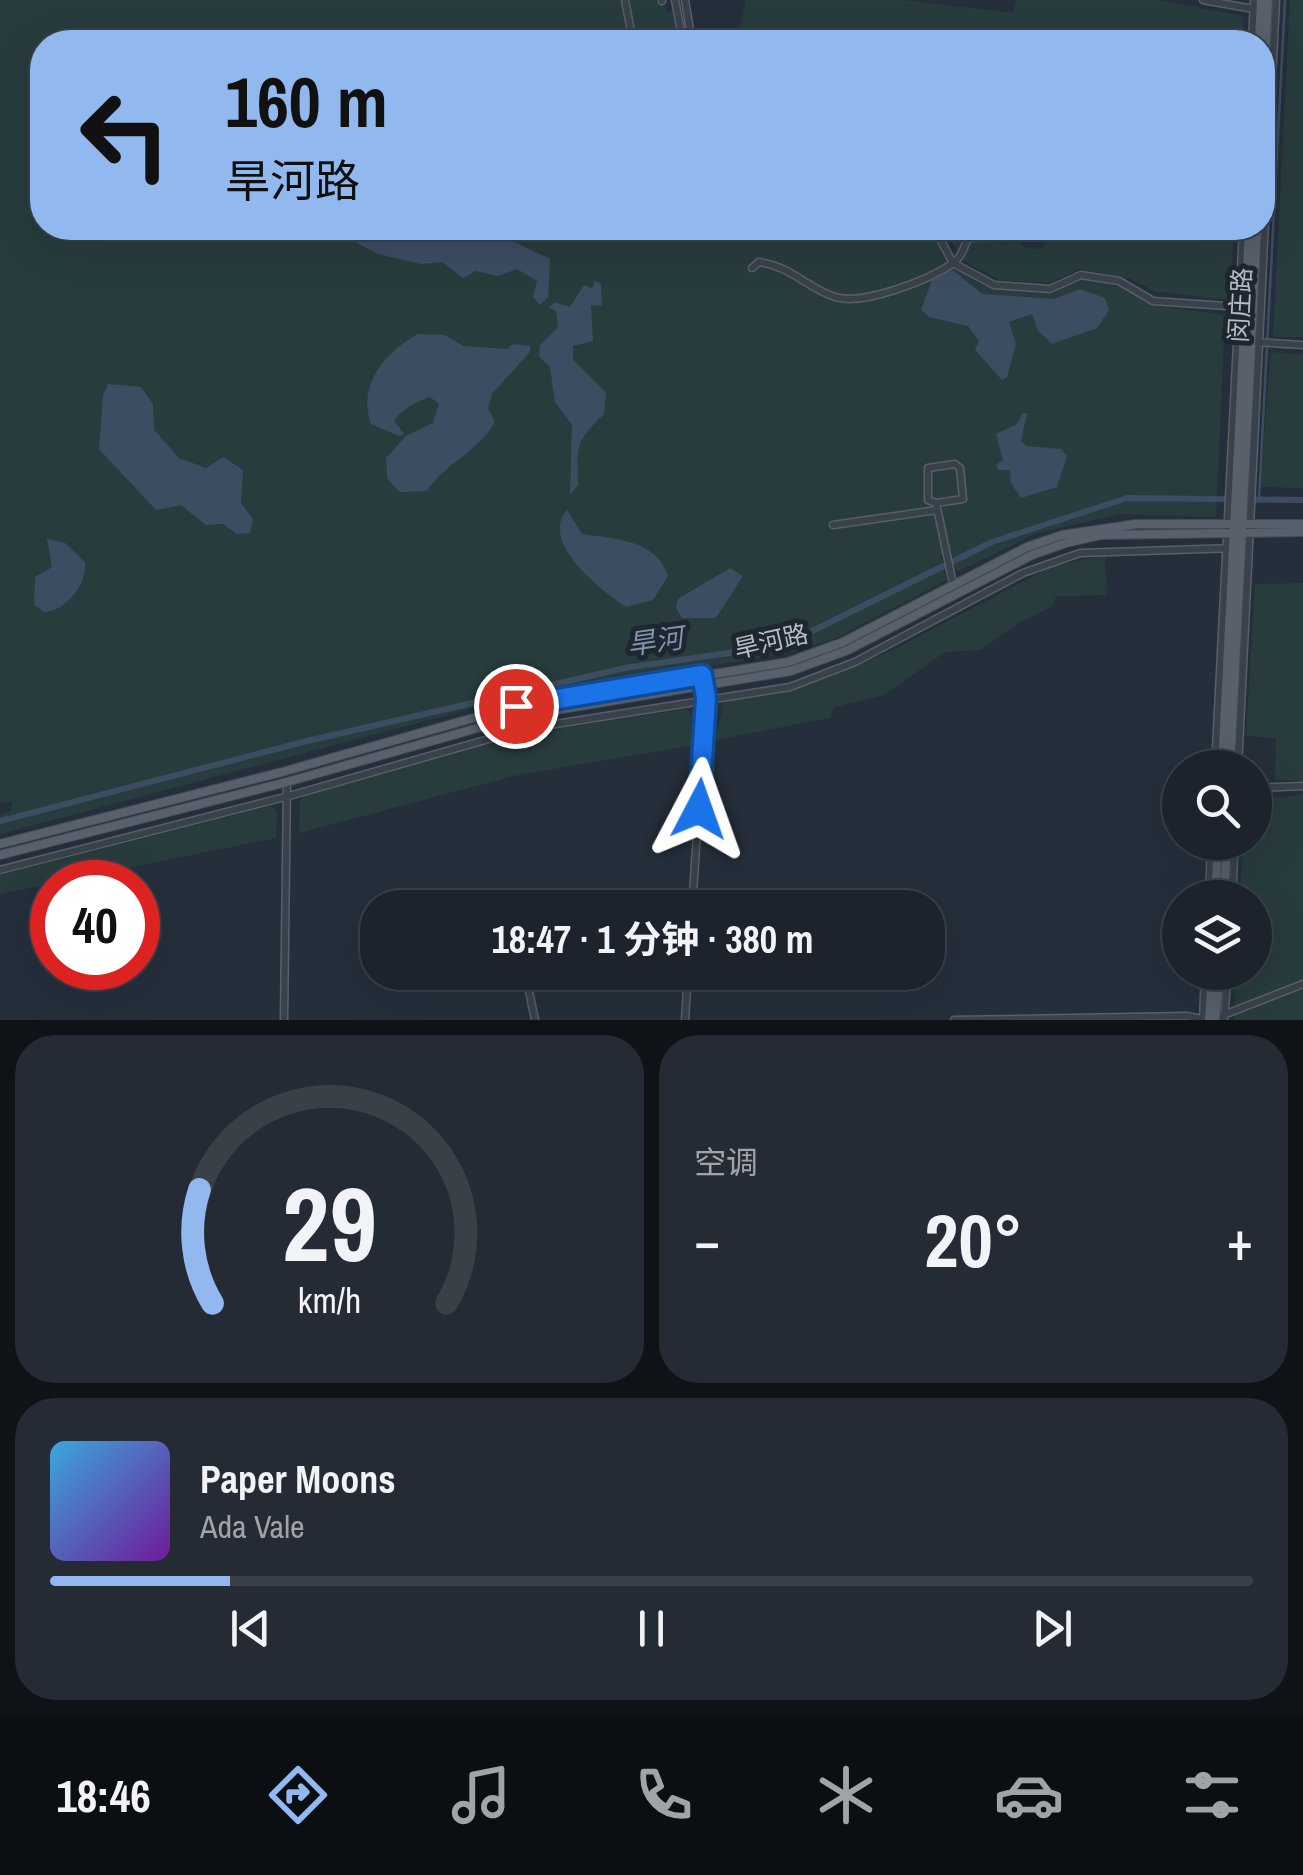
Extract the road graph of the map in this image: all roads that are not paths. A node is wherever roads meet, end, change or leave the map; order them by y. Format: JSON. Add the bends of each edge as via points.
{"nodes":[{"id":1,"x":625,"y":0,"type":"edge"},
{"id":2,"x":675,"y":0,"type":"edge"},
{"id":3,"x":685,"y":0,"type":"edge"},
{"id":4,"x":1203,"y":0,"type":"edge"},
{"id":5,"x":1263,"y":2,"type":"edge"},
{"id":6,"x":630,"y":30,"type":"edge"},
{"id":7,"x":681,"y":30,"type":"edge"},
{"id":8,"x":690,"y":30,"type":"edge"},
{"id":9,"x":1258,"y":30,"type":"edge"},
{"id":10,"x":1263,"y":30,"type":"edge"},
{"id":11,"x":1263,"y":30,"type":"edge"},
{"id":12,"x":941,"y":240,"type":"edge"},
{"id":13,"x":967,"y":240,"type":"edge"},
{"id":14,"x":1249,"y":240,"type":"edge"},
{"id":15,"x":1251,"y":240,"type":"edge"},
{"id":16,"x":1262,"y":240,"type":"edge"},
{"id":17,"x":953,"y":263,"type":"junction"},
{"id":18,"x":752,"y":268,"type":"dead end"},
{"id":19,"x":1242,"y":307,"type":"junction"},
{"id":20,"x":1261,"y":342,"type":"junction"},
{"id":21,"x":1303,"y":344,"type":"edge"},
{"id":22,"x":1240,"y":493,"type":"junction"},
{"id":23,"x":936,"y":507,"type":"junction"},
{"id":24,"x":1239,"y":513,"type":"junction"},
{"id":25,"x":1303,"y":524,"type":"edge"},
{"id":26,"x":833,"y":525,"type":"dead end"},
{"id":27,"x":1238,"y":531,"type":"junction"},
{"id":28,"x":1303,"y":532,"type":"edge"},
{"id":29,"x":1230,"y":551,"type":"junction"},
{"id":30,"x":952,"y":581,"type":"junction"},
{"id":31,"x":1245,"y":641,"type":"junction"},
{"id":32,"x":1236,"y":656,"type":"junction"},
{"id":33,"x":775,"y":669,"type":"junction"},
{"id":34,"x":702,"y":675,"type":"junction"},
{"id":35,"x":704,"y":686,"type":"junction"},
{"id":36,"x":706,"y":698,"type":"junction"},
{"id":37,"x":1220,"y":750,"type":"edge"},
{"id":38,"x":1231,"y":750,"type":"edge"},
{"id":39,"x":1239,"y":750,"type":"edge"},
{"id":40,"x":332,"y":758,"type":"junction"},
{"id":41,"x":334,"y":769,"type":"junction"},
{"id":42,"x":287,"y":782,"type":"junction"},
{"id":43,"x":1303,"y":786,"type":"edge"},
{"id":44,"x":1272,"y":787,"type":"edge"},
{"id":45,"x":235,"y":789,"type":"junction"},
{"id":46,"x":289,"y":796,"type":"junction"},
{"id":47,"x":0,"y":844,"type":"edge"},
{"id":48,"x":0,"y":855,"type":"edge"},
{"id":49,"x":0,"y":870,"type":"edge"},
{"id":50,"x":693,"y":890,"type":"edge"},
{"id":51,"x":1303,"y":984,"type":"edge"},
{"id":52,"x":529,"y":990,"type":"edge"},
{"id":53,"x":687,"y":990,"type":"edge"},
{"id":54,"x":1210,"y":990,"type":"edge"},
{"id":55,"x":1219,"y":990,"type":"edge"},
{"id":56,"x":1212,"y":1019,"type":"edge"},
{"id":57,"x":284,"y":1020,"type":"edge"},
{"id":58,"x":535,"y":1020,"type":"edge"},
{"id":59,"x":685,"y":1020,"type":"edge"},
{"id":60,"x":954,"y":1020,"type":"edge"}],
"edges":[{"from":1,"to":6,"type":"street"},
{"from":2,"to":7,"type":"street"},
{"from":3,"to":8,"type":"street"},
{"from":4,"to":5,"type":"street"},
{"from":5,"to":9,"type":"main road"},
{"from":5,"to":10,"type":"main road"},
{"from":5,"to":11,"type":"street","name":"闵庄路"},
{"from":12,"to":17,"type":"street"},
{"from":13,"to":17,"type":"street"},
{"from":14,"to":19,"type":"main road","name":"闵庄路"},
{"from":15,"to":20,"type":"main road","name":"闵庄路"},
{"from":16,"to":20,"type":"street","name":"闵庄路"},
{"from":17,"to":18,"type":"street","via":[[894,291],[846,300],[779,266],[759,262]]},
{"from":17,"to":19,"type":"street","via":[[994,285],[1050,289],[1082,275],[1119,281],[1153,301]]},
{"from":19,"to":20,"type":"street"},
{"from":19,"to":22,"type":"main road","name":"闵庄路"},
{"from":20,"to":21,"type":"street"},
{"from":20,"to":22,"type":"main road","name":"闵庄路"},
{"from":22,"to":24,"type":"main road"},
{"from":22,"to":24,"type":"street"},
{"from":23,"to":23,"type":"street","via":[[963,499],[955,464],[928,468],[928,500]]},
{"from":23,"to":26,"type":"street"},
{"from":23,"to":30,"type":"street"},
{"from":24,"to":27,"type":"main road"},
{"from":25,"to":27,"type":"main road","name":"旱河路"},
{"from":27,"to":28,"type":"main road","name":"旱河路"},
{"from":27,"to":29,"type":"main road"},
{"from":27,"to":30,"type":"main road","name":"旱河路","via":[[1100,526],[1027,547]]},
{"from":27,"to":31,"type":"street"},
{"from":27,"to":32,"type":"main road"},
{"from":27,"to":33,"type":"main road","name":"旱河路","via":[[1102,535],[1066,544],[848,650]]},
{"from":29,"to":36,"type":"street","name":"旱河路","via":[[1104,550],[1057,560],[824,676]]},
{"from":29,"to":37,"type":"main road"},
{"from":30,"to":33,"type":"main road","name":"旱河路","via":[[844,642]]},
{"from":31,"to":32,"type":"street"},
{"from":31,"to":39,"type":"street"},
{"from":32,"to":38,"type":"main road"},
{"from":33,"to":34,"type":"main road","name":"旱河路"},
{"from":33,"to":35,"type":"main road","name":"旱河路"},
{"from":34,"to":35,"type":"street"},
{"from":34,"to":40,"type":"main road","name":"旱河路","via":[[516,706]]},
{"from":35,"to":36,"type":"street"},
{"from":35,"to":41,"type":"main road","name":"旱河路","via":[[520,716]]},
{"from":36,"to":46,"type":"street","name":"旱河路","via":[[524,728]]},
{"from":36,"to":50,"type":"street"},
{"from":40,"to":41,"type":"main road"},
{"from":40,"to":45,"type":"main road","name":"旱河路"},
{"from":41,"to":42,"type":"main road","name":"旱河路"},
{"from":42,"to":45,"type":"main road","name":"旱河路"},
{"from":42,"to":46,"type":"street"},
{"from":43,"to":44,"type":"street"},
{"from":45,"to":47,"type":"main road","name":"旱河路"},
{"from":45,"to":48,"type":"main road","name":"旱河路"},
{"from":46,"to":49,"type":"street","name":"旱河路"},
{"from":46,"to":57,"type":"street"},
{"from":51,"to":56,"type":"street"},
{"from":52,"to":58,"type":"street"},
{"from":53,"to":59,"type":"street"},
{"from":54,"to":56,"type":"main road"},
{"from":55,"to":56,"type":"main road"},
{"from":56,"to":60,"type":"street"}]}
